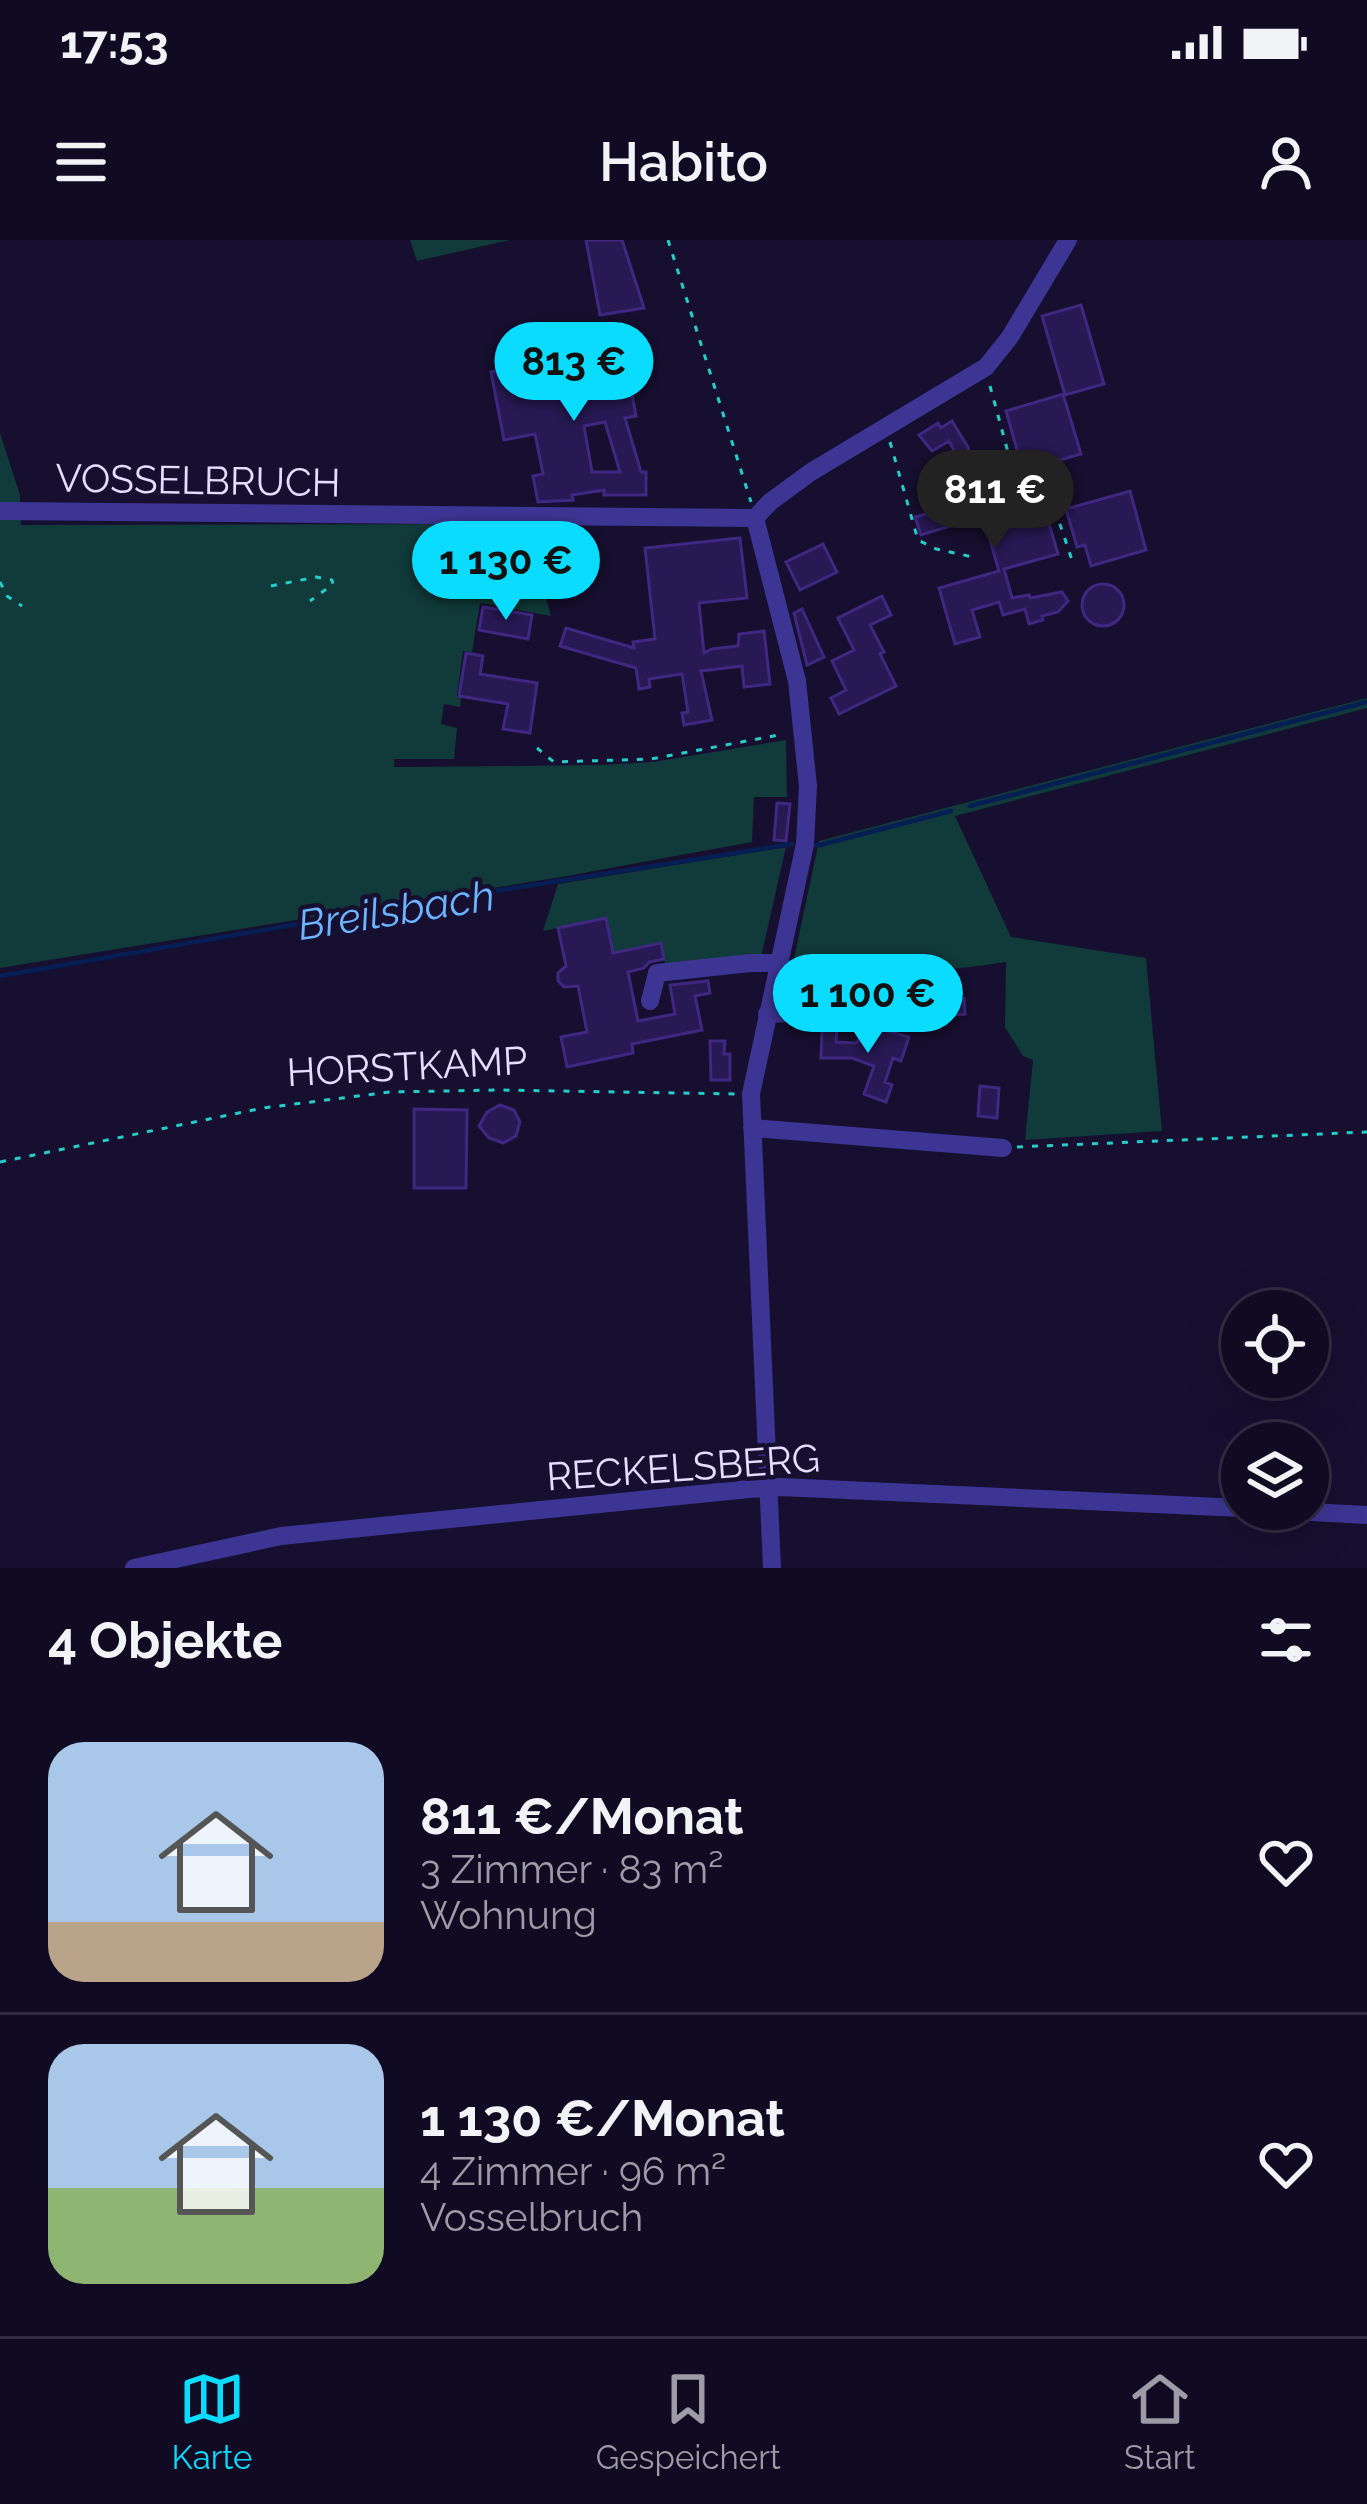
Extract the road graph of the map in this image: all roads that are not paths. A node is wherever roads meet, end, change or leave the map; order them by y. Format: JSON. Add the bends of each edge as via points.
{"nodes":[{"id":1,"x":1068,"y":240,"type":"edge"},
{"id":2,"x":0,"y":511,"type":"edge"},
{"id":3,"x":755,"y":518,"type":"junction"},
{"id":4,"x":778,"y":963,"type":"junction"},
{"id":5,"x":650,"y":1000,"type":"dead end"},
{"id":6,"x":920,"y":1012,"type":"dead end"},
{"id":7,"x":767,"y":1014,"type":"junction"},
{"id":8,"x":752,"y":1128,"type":"junction"},
{"id":9,"x":1003,"y":1148,"type":"road end"},
{"id":10,"x":767,"y":1488,"type":"junction"},
{"id":11,"x":1221,"y":1507,"type":"edge"},
{"id":12,"x":1329,"y":1513,"type":"edge"},
{"id":13,"x":1367,"y":1515,"type":"edge"},
{"id":14,"x":134,"y":1568,"type":"edge"},
{"id":15,"x":772,"y":1568,"type":"edge"}],
"edges":[{"from":1,"to":3,"type":"street","via":[[986,367],[798,481]]},
{"from":2,"to":3,"type":"street","name":"VOSSELBRUCH"},
{"from":3,"to":4,"type":"street","via":[[796,681],[808,786],[806,844]]},
{"from":4,"to":5,"type":"street","via":[[657,973]]},
{"from":4,"to":7,"type":"street"},
{"from":6,"to":7,"type":"street"},
{"from":7,"to":8,"type":"street"},
{"from":8,"to":9,"type":"street"},
{"from":8,"to":10,"type":"street"},
{"from":10,"to":11,"type":"street","name":"RECKELSBERG"},
{"from":10,"to":14,"type":"street","name":"RECKELSBERG","via":[[281,1536]]},
{"from":10,"to":15,"type":"street"},
{"from":12,"to":13,"type":"street"}]}
